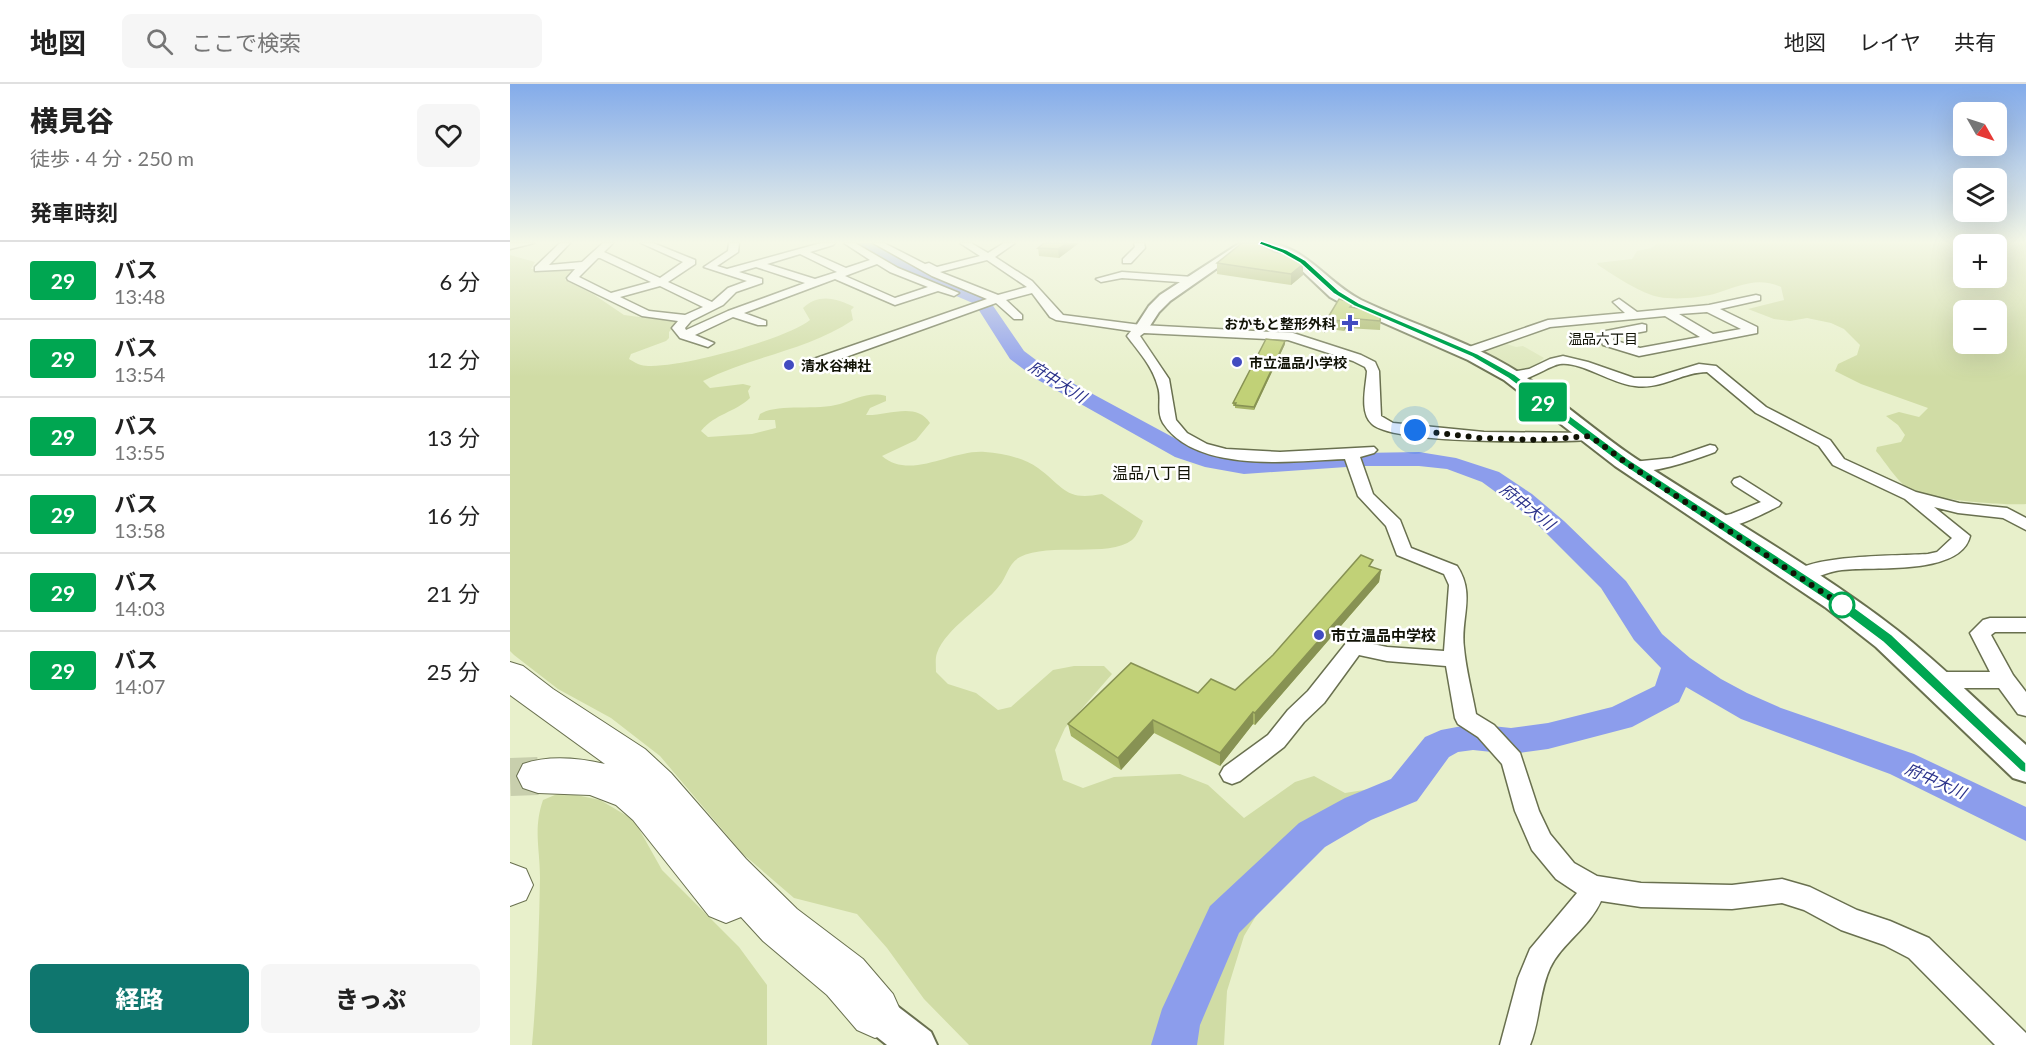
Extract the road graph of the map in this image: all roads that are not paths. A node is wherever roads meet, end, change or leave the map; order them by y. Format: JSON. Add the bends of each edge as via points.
{"nodes":[{"id":1,"x":591,"y":288,"type":"edge"},
{"id":2,"x":642,"y":288,"type":"edge"},
{"id":3,"x":671,"y":288,"type":"edge"},
{"id":4,"x":738,"y":288,"type":"edge"},
{"id":5,"x":803,"y":288,"type":"edge"},
{"id":6,"x":868,"y":288,"type":"edge"},
{"id":7,"x":936,"y":288,"type":"edge"},
{"id":8,"x":940,"y":288,"type":"edge"},
{"id":9,"x":971,"y":288,"type":"edge"},
{"id":10,"x":1032,"y":288,"type":"edge"},
{"id":11,"x":1181,"y":288,"type":"edge"},
{"id":12,"x":1330,"y":288,"type":"edge"},
{"id":13,"x":1034,"y":290,"type":"junction"},
{"id":14,"x":608,"y":297,"type":"junction"},
{"id":15,"x":1756,"y":298,"type":"dead end"},
{"id":16,"x":999,"y":300,"type":"junction"},
{"id":17,"x":1619,"y":302,"type":"dead end"},
{"id":18,"x":711,"y":306,"type":"junction"},
{"id":19,"x":980,"y":306,"type":"junction"},
{"id":20,"x":1709,"y":308,"type":"junction"},
{"id":21,"x":1668,"y":313,"type":"junction"},
{"id":22,"x":732,"y":314,"type":"junction"},
{"id":23,"x":1630,"y":316,"type":"junction"},
{"id":24,"x":1018,"y":317,"type":"dead end"},
{"id":25,"x":687,"y":319,"type":"junction"},
{"id":26,"x":762,"y":323,"type":"dead end"},
{"id":27,"x":1642,"y":328,"type":"junction"},
{"id":28,"x":1141,"y":329,"type":"junction"},
{"id":29,"x":684,"y":335,"type":"junction"},
{"id":30,"x":1711,"y":338,"type":"junction"},
{"id":31,"x":708,"y":343,"type":"dead end"},
{"id":32,"x":1672,"y":346,"type":"junction"},
{"id":33,"x":1467,"y":352,"type":"junction"},
{"id":34,"x":810,"y":365,"type":"dead end"},
{"id":35,"x":1511,"y":376,"type":"junction"},
{"id":36,"x":1590,"y":436,"type":"junction"},
{"id":37,"x":1710,"y":449,"type":"dead end"},
{"id":38,"x":1369,"y":450,"type":"dead end"},
{"id":39,"x":1353,"y":459,"type":"junction"},
{"id":40,"x":1632,"y":467,"type":"junction"},
{"id":41,"x":1740,"y":482,"type":"dead end"},
{"id":42,"x":1910,"y":495,"type":"junction"},
{"id":43,"x":1716,"y":523,"type":"junction"},
{"id":44,"x":2026,"y":525,"type":"edge"},
{"id":45,"x":1799,"y":576,"type":"junction"},
{"id":46,"x":2026,"y":625,"type":"edge"},
{"id":47,"x":1455,"y":659,"type":"junction"},
{"id":48,"x":510,"y":675,"type":"edge"},
{"id":49,"x":1931,"y":680,"type":"junction"},
{"id":50,"x":2005,"y":680,"type":"junction"},
{"id":51,"x":2026,"y":708,"type":"edge"},
{"id":52,"x":2026,"y":767,"type":"edge"},
{"id":53,"x":1232,"y":774,"type":"dead end"},
{"id":54,"x":538,"y":776,"type":"tunnel mouth"},
{"id":55,"x":1593,"y":888,"type":"junction"},
{"id":56,"x":875,"y":1012,"type":"junction"},
{"id":57,"x":918,"y":1045,"type":"edge"},
{"id":58,"x":1515,"y":1045,"type":"edge"},
{"id":59,"x":2016,"y":1045,"type":"edge"}],
"edges":[{"from":1,"to":14,"type":"street"},
{"from":2,"to":14,"type":"street"},
{"from":3,"to":18,"type":"street"},
{"from":4,"to":18,"type":"street"},
{"from":5,"to":22,"type":"street"},
{"from":6,"to":7,"type":"street","via":[[895,302]]},
{"from":8,"to":19,"type":"street"},
{"from":9,"to":16,"type":"street"},
{"from":10,"to":13,"type":"street"},
{"from":11,"to":28,"type":"street","via":[[1164,298]]},
{"from":12,"to":33,"type":"main road","via":[[1356,304]]},
{"from":13,"to":16,"type":"street"},
{"from":13,"to":28,"type":"street","via":[[1060,318]]},
{"from":14,"to":25,"type":"street","via":[[646,314]]},
{"from":15,"to":20,"type":"street"},
{"from":16,"to":19,"type":"street"},
{"from":16,"to":24,"type":"street"},
{"from":17,"to":23,"type":"street"},
{"from":18,"to":25,"type":"street"},
{"from":19,"to":34,"type":"street"},
{"from":20,"to":21,"type":"street"},
{"from":20,"to":30,"type":"street","via":[[1753,330]]},
{"from":21,"to":23,"type":"street"},
{"from":21,"to":30,"type":"street"},
{"from":22,"to":26,"type":"street"},
{"from":22,"to":29,"type":"street"},
{"from":23,"to":27,"type":"street"},
{"from":23,"to":33,"type":"street","via":[[1548,324]]},
{"from":25,"to":29,"type":"street","via":[[678,328]]},
{"from":27,"to":32,"type":"street"},
{"from":27,"to":32,"type":"street","via":[[1610,334],[1607,342],[1638,352]]},
{"from":28,"to":36,"type":"street","via":[[1289,336],[1356,358],[1373,371],[1373,414],[1377,422],[1393,428],[1480,438],[1539,440]]},
{"from":28,"to":39,"type":"street","via":[[1132,336],[1166,387],[1164,409],[1170,424],[1182,436],[1216,452],[1240,457]]},
{"from":29,"to":31,"type":"street"},
{"from":30,"to":32,"type":"street"},
{"from":33,"to":35,"type":"main road"},
{"from":35,"to":36,"type":"main road"},
{"from":35,"to":42,"type":"street","via":[[1533,372],[1559,360],[1578,362],[1610,376],[1642,383],[1707,368],[1743,392],[1762,411],[1825,442],[1838,462]]},
{"from":36,"to":40,"type":"main road"},
{"from":37,"to":40,"type":"street","via":[[1674,462]]},
{"from":38,"to":39,"type":"street"},
{"from":39,"to":47,"type":"street","via":[[1366,496],[1394,524],[1402,552],[1451,570],[1458,585]]},
{"from":40,"to":43,"type":"main road"},
{"from":41,"to":43,"type":"street","via":[[1773,504]]},
{"from":42,"to":44,"type":"street","via":[[1958,508],[2007,513]]},
{"from":42,"to":45,"type":"street","via":[[1961,536],[1943,556],[1841,564]]},
{"from":43,"to":45,"type":"main road"},
{"from":45,"to":49,"type":"main road","via":[[1887,639]]},
{"from":46,"to":50,"type":"street","via":[[1990,625],[1980,633]]},
{"from":47,"to":53,"type":"street","via":[[1387,654],[1354,647],[1276,741]]},
{"from":47,"to":55,"type":"street","via":[[1466,718],[1512,760],[1541,842],[1565,871]]},
{"from":48,"to":56,"type":"highway","via":[[639,769],[730,874],[780,925],[844,977]]},
{"from":49,"to":50,"type":"street"},
{"from":49,"to":52,"type":"main road"},
{"from":50,"to":51,"type":"street"},
{"from":54,"to":56,"type":"highway","via":[[589,778],[638,796],[693,865],[748,923],[831,991]]},
{"from":55,"to":58,"type":"street","via":[[1588,902],[1553,939],[1539,961]]},
{"from":55,"to":59,"type":"street","via":[[1641,895],[1732,897],[1782,891],[1810,899],[1851,921],[1919,948]]},
{"from":56,"to":57,"type":"street"}]}
